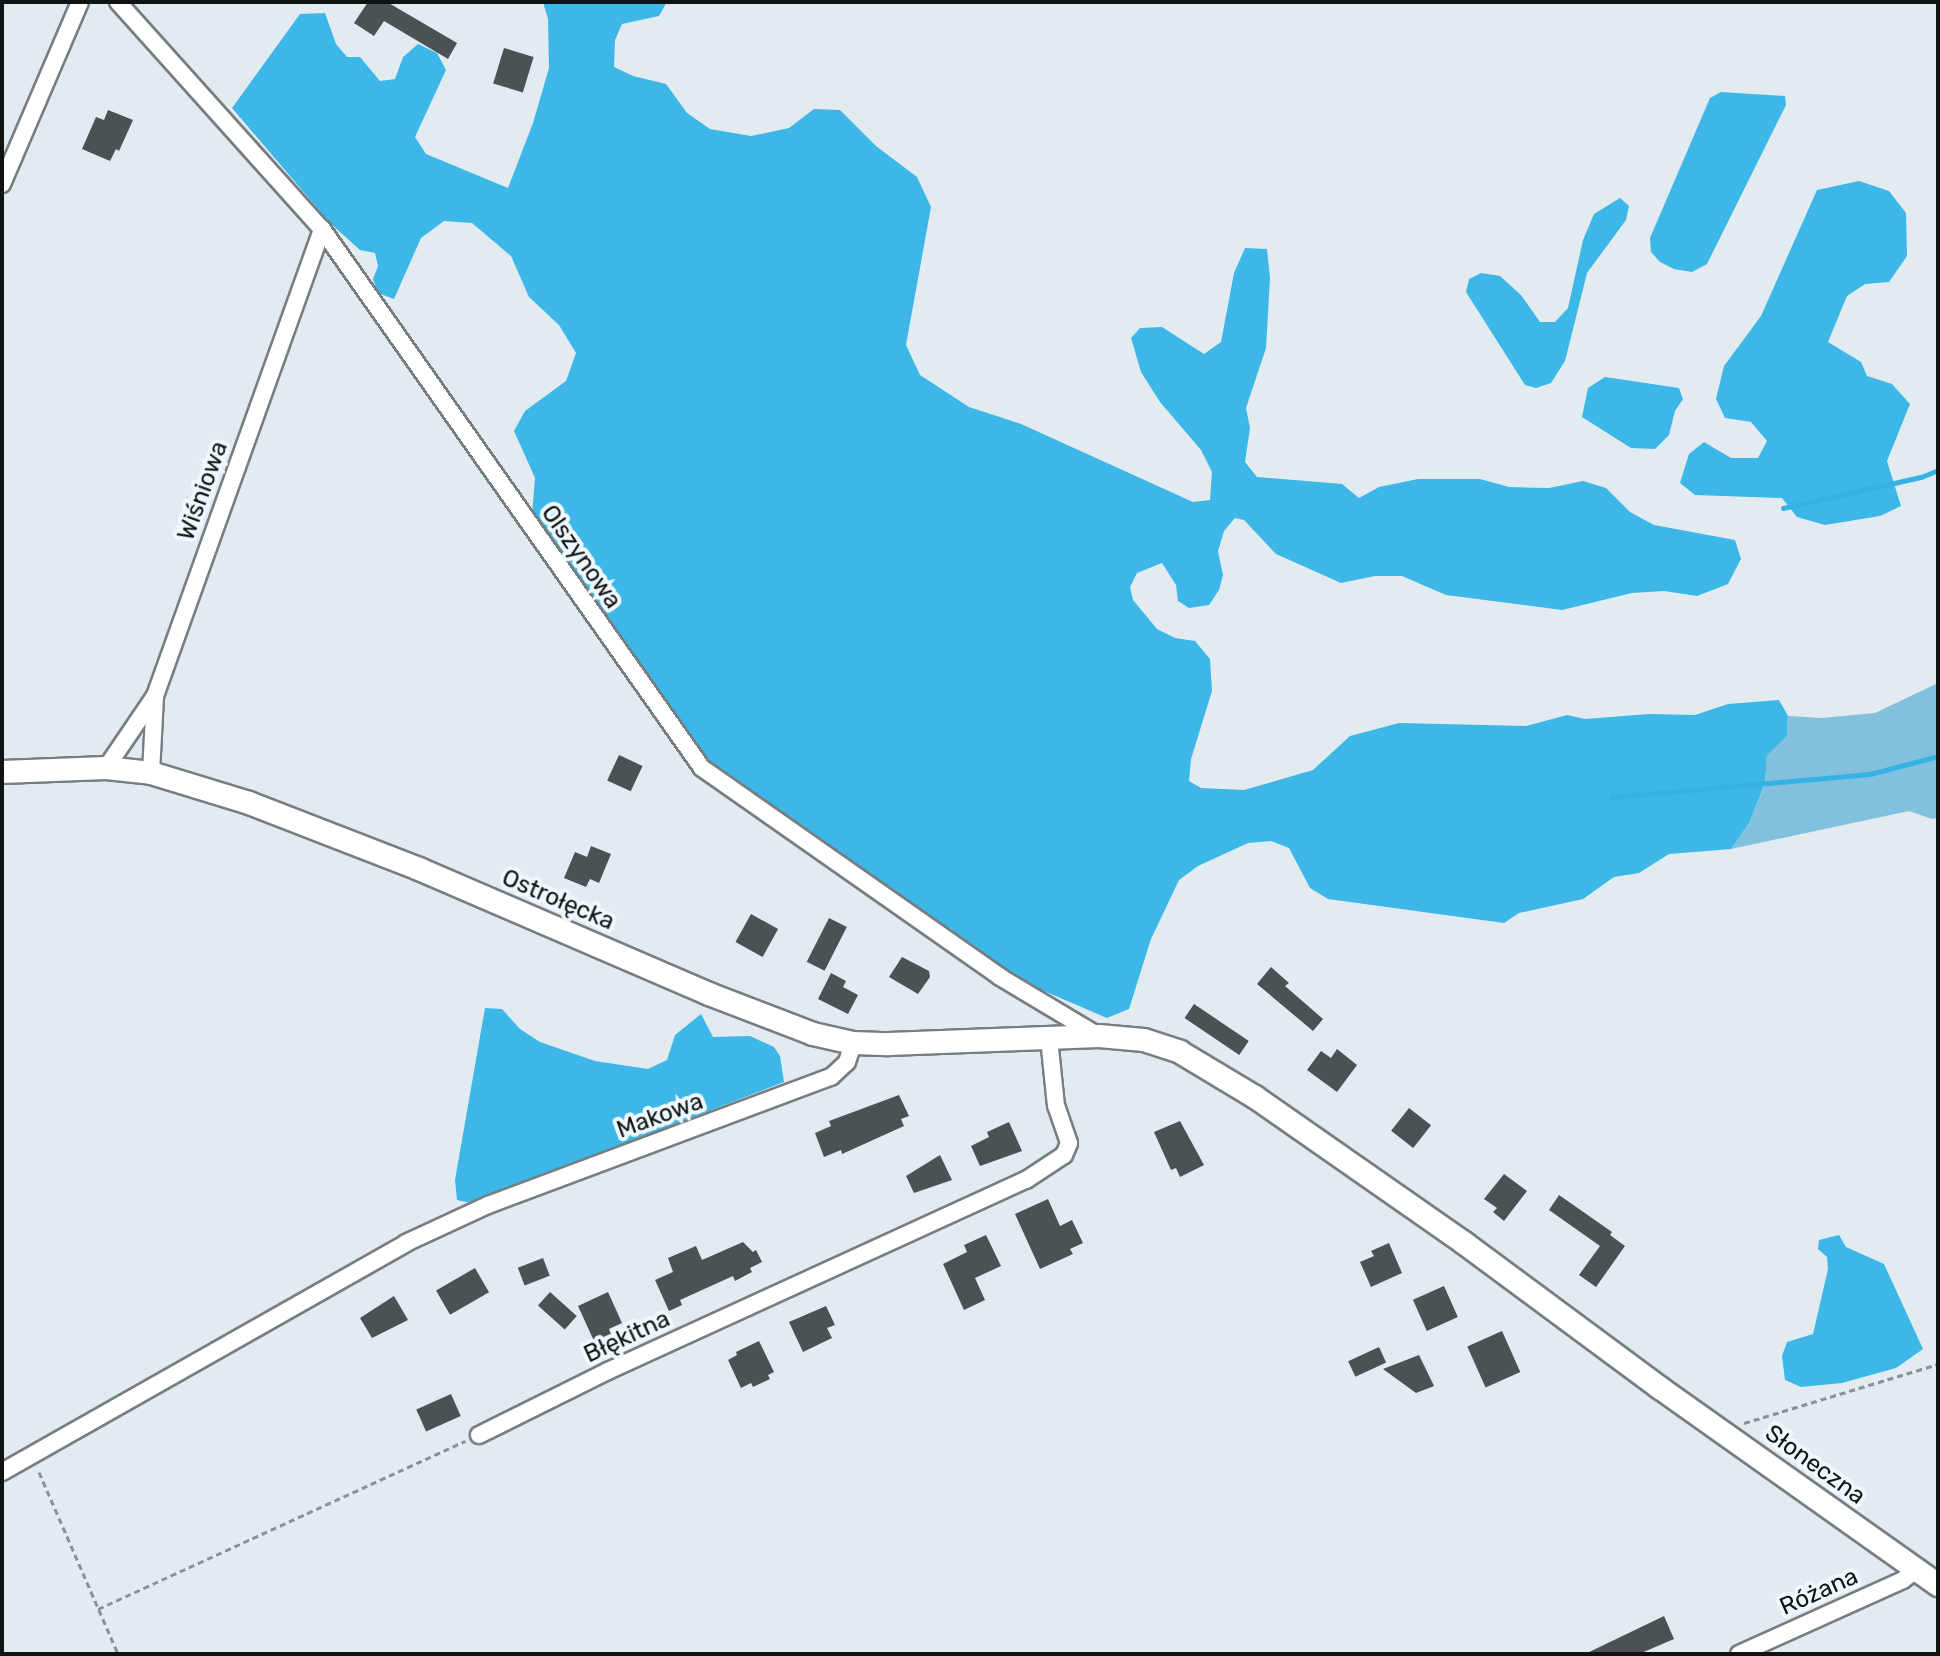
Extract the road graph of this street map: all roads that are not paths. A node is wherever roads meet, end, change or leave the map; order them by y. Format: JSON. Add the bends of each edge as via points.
{"nodes":[{"id":1,"x":80,"y":2,"type":"edge"},
{"id":2,"x":124,"y":5,"type":"edge"},
{"id":3,"x":2,"y":184,"type":"edge"},
{"id":4,"x":322,"y":229,"type":"junction"},
{"id":5,"x":155,"y":696,"type":"junction"},
{"id":6,"x":106,"y":768,"type":"junction"},
{"id":7,"x":2,"y":772,"type":"edge"},
{"id":8,"x":151,"y":773,"type":"junction"},
{"id":9,"x":1099,"y":1036,"type":"junction"},
{"id":10,"x":1049,"y":1038,"type":"junction"},
{"id":11,"x":853,"y":1043,"type":"junction"},
{"id":12,"x":479,"y":1435,"type":"road end"},
{"id":13,"x":2,"y":1472,"type":"edge"},
{"id":14,"x":1916,"y":1570,"type":"junction"},
{"id":15,"x":1938,"y":1585,"type":"edge"},
{"id":16,"x":1739,"y":1654,"type":"edge"}],
"edges":[{"from":1,"to":3,"type":"street"},
{"from":2,"to":4,"type":"street","name":"Olszynowa"},
{"from":4,"to":5,"type":"street","name":"Wiśniowa"},
{"from":4,"to":9,"type":"street","name":"Olszynowa","via":[[702,768],[1000,977]]},
{"from":5,"to":6,"type":"street"},
{"from":5,"to":8,"type":"street","name":"Wiśniowa"},
{"from":6,"to":7,"type":"street","name":"Ostrołęcka"},
{"from":6,"to":8,"type":"street","name":"Ostrołęcka"},
{"from":8,"to":11,"type":"street","name":"Ostrołęcka","via":[[249,803],[419,869],[777,1022]]},
{"from":9,"to":10,"type":"street","name":"Ostrołęcka"},
{"from":9,"to":14,"type":"street","name":"Słoneczna","via":[[1144,1040],[1203,1062],[1464,1243]]},
{"from":10,"to":11,"type":"street","name":"Ostrołęcka"},
{"from":10,"to":12,"type":"street","name":"Błękitna","via":[[1056,1106],[1069,1143],[1064,1155],[1026,1180]]},
{"from":11,"to":13,"type":"street","name":"Makowa","via":[[847,1062],[831,1077],[466,1215],[406,1243]]},
{"from":14,"to":15,"type":"street","name":"Słoneczna"},
{"from":14,"to":16,"type":"street","name":"Różana"}]}
